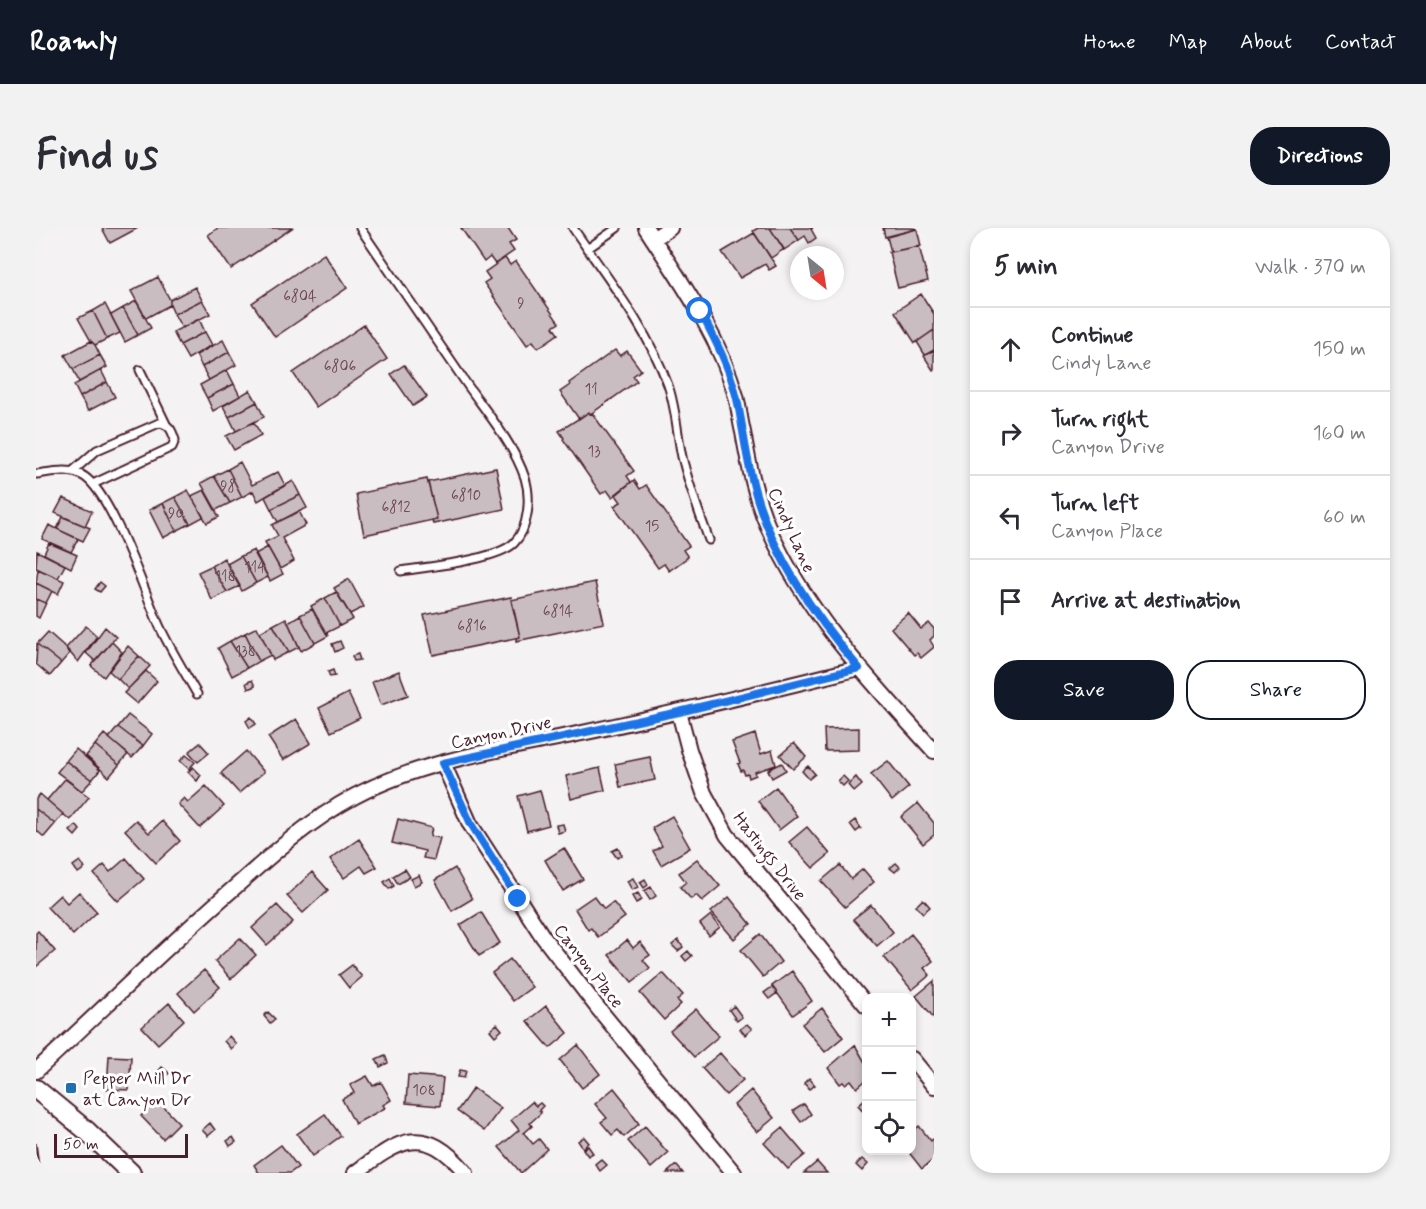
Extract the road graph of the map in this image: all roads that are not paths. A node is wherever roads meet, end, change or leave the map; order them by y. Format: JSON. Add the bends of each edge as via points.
{"nodes":[{"id":1,"x":360,"y":228,"type":"edge"},
{"id":2,"x":573,"y":228,"type":"edge"},
{"id":3,"x":617,"y":228,"type":"edge"},
{"id":4,"x":670,"y":228,"type":"edge"},
{"id":5,"x":650,"y":234,"type":"edge"},
{"id":6,"x":587,"y":249,"type":"junction"},
{"id":7,"x":140,"y":370,"type":"dead end"},
{"id":8,"x":166,"y":424,"type":"junction"},
{"id":9,"x":73,"y":471,"type":"junction"},
{"id":10,"x":36,"y":474,"type":"edge"},
{"id":11,"x":93,"y":484,"type":"junction"},
{"id":12,"x":709,"y":540,"type":"dead end"},
{"id":13,"x":401,"y":571,"type":"dead end"},
{"id":14,"x":859,"y":668,"type":"junction"},
{"id":15,"x":197,"y":694,"type":"dead end"},
{"id":16,"x":679,"y":712,"type":"junction"},
{"id":17,"x":934,"y":751,"type":"edge"},
{"id":18,"x":443,"y":763,"type":"junction"},
{"id":19,"x":862,"y":999,"type":"edge"},
{"id":20,"x":916,"y":1064,"type":"edge"},
{"id":21,"x":36,"y":1071,"type":"edge"},
{"id":22,"x":934,"y":1086,"type":"edge"},
{"id":23,"x":36,"y":1089,"type":"edge"},
{"id":24,"x":131,"y":1173,"type":"edge"},
{"id":25,"x":355,"y":1173,"type":"edge"},
{"id":26,"x":466,"y":1173,"type":"edge"},
{"id":27,"x":734,"y":1173,"type":"edge"}],
"edges":[{"from":1,"to":13,"type":"lane","via":[[495,425],[518,461],[527,488],[522,532],[513,544],[490,555]]},
{"from":2,"to":6,"type":"lane"},
{"from":3,"to":6,"type":"lane"},
{"from":4,"to":5,"type":"street"},
{"from":5,"to":14,"type":"street","name":"Cindy Lane","via":[[695,303],[726,363],[737,398],[753,486],[777,546],[801,591]]},
{"from":6,"to":12,"type":"lane","via":[[636,322],[665,379],[682,457]]},
{"from":7,"to":8,"type":"lane"},
{"from":8,"to":9,"type":"lane","via":[[159,423],[97,450]]},
{"from":8,"to":11,"type":"lane","via":[[175,440],[172,447]]},
{"from":9,"to":10,"type":"lane"},
{"from":9,"to":11,"type":"lane"},
{"from":11,"to":15,"type":"lane","via":[[116,523],[160,626]]},
{"from":14,"to":16,"type":"street","name":"Canyon Drive"},
{"from":14,"to":17,"type":"street","name":"Cindy Lane"},
{"from":16,"to":18,"type":"street","name":"Canyon Drive"},
{"from":16,"to":19,"type":"street","name":"Hastings Drive","via":[[704,794],[727,835]]},
{"from":18,"to":21,"type":"street","name":"Canyon Drive","via":[[370,789],[304,829],[213,906]]},
{"from":18,"to":27,"type":"street","name":"Canyon Place","via":[[471,824],[543,938]]},
{"from":20,"to":22,"type":"street"},
{"from":23,"to":24,"type":"street"},
{"from":25,"to":26,"type":"street","via":[[390,1149],[410,1141],[439,1148]]}]}
